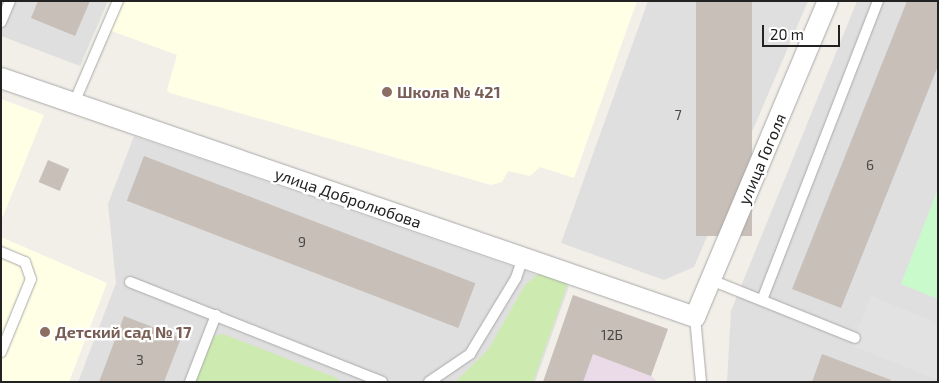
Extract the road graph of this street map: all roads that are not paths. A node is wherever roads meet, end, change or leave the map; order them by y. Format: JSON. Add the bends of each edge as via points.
{"nodes":[{"id":1,"x":10,"y":1,"type":"edge"},
{"id":2,"x":118,"y":1,"type":"edge"},
{"id":3,"x":828,"y":1,"type":"edge"},
{"id":4,"x":878,"y":1,"type":"edge"},
{"id":5,"x":1,"y":22,"type":"edge"},
{"id":6,"x":1,"y":78,"type":"edge"},
{"id":7,"x":74,"y":103,"type":"junction"},
{"id":8,"x":1,"y":252,"type":"edge"},
{"id":9,"x":523,"y":258,"type":"junction"},
{"id":10,"x":711,"y":280,"type":"junction"},
{"id":11,"x":130,"y":282,"type":"dead end"},
{"id":12,"x":762,"y":300,"type":"junction"},
{"id":13,"x":216,"y":315,"type":"junction"},
{"id":14,"x":695,"y":317,"type":"junction"},
{"id":15,"x":855,"y":338,"type":"dead end"},
{"id":16,"x":1,"y":352,"type":"edge"},
{"id":17,"x":356,"y":377,"type":"edge"},
{"id":18,"x":190,"y":382,"type":"edge"},
{"id":19,"x":382,"y":382,"type":"edge"},
{"id":20,"x":429,"y":382,"type":"edge"},
{"id":21,"x":701,"y":382,"type":"edge"}],
"edges":[{"from":1,"to":5,"type":"lane"},
{"from":2,"to":7,"type":"lane"},
{"from":3,"to":10,"type":"street","name":"улица Гоголя"},
{"from":4,"to":12,"type":"lane"},
{"from":6,"to":7,"type":"street","name":"улица Добролюбова"},
{"from":7,"to":9,"type":"street","name":"улица Добролюбова"},
{"from":8,"to":16,"type":"lane","via":[[25,262],[31,279]]},
{"from":9,"to":14,"type":"street","name":"улица Добролюбова"},
{"from":9,"to":20,"type":"lane","via":[[516,278],[470,354]]},
{"from":10,"to":12,"type":"lane"},
{"from":10,"to":14,"type":"street","name":"улица Гоголя"},
{"from":11,"to":13,"type":"lane"},
{"from":12,"to":15,"type":"lane"},
{"from":13,"to":17,"type":"lane"},
{"from":13,"to":18,"type":"lane"},
{"from":14,"to":21,"type":"lane"},
{"from":17,"to":19,"type":"lane"}]}
